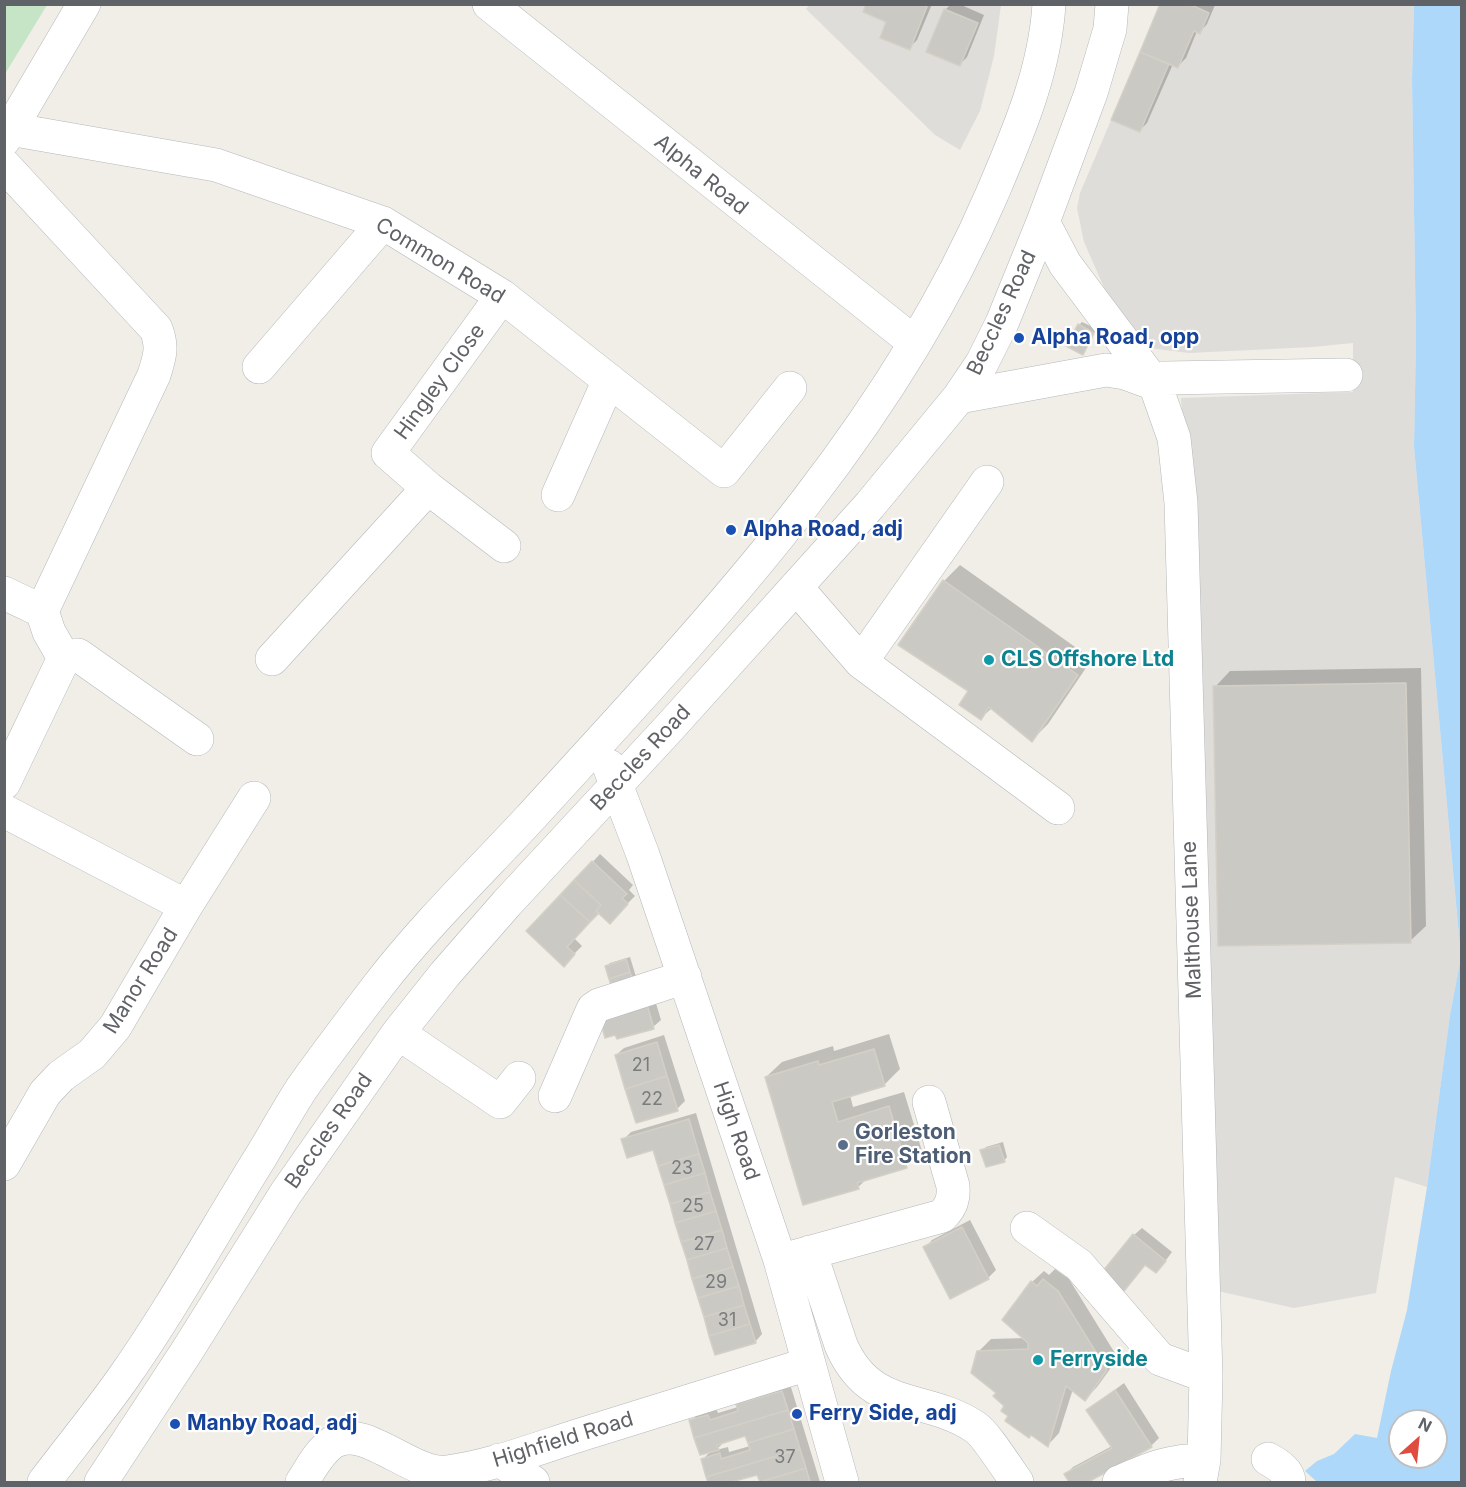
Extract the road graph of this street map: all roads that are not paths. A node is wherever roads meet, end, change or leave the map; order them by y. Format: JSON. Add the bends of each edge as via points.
{"nodes":[{"id":1,"x":84,"y":4,"type":"edge"},
{"id":2,"x":489,"y":4,"type":"edge"},
{"id":3,"x":1049,"y":4,"type":"edge"},
{"id":4,"x":1115,"y":13,"type":"edge"},
{"id":5,"x":7,"y":132,"type":"edge"},
{"id":6,"x":4,"y":165,"type":"edge"},
{"id":7,"x":1043,"y":222,"type":"junction"},
{"id":8,"x":383,"y":223,"type":"junction"},
{"id":9,"x":502,"y":296,"type":"junction"},
{"id":10,"x":915,"y":343,"type":"junction"},
{"id":11,"x":259,"y":367,"type":"dead end"},
{"id":12,"x":1346,"y":375,"type":"dead end"},
{"id":13,"x":609,"y":380,"type":"junction"},
{"id":14,"x":1155,"y":384,"type":"junction"},
{"id":15,"x":790,"y":387,"type":"dead end"},
{"id":16,"x":959,"y":398,"type":"junction"},
{"id":17,"x":987,"y":482,"type":"dead end"},
{"id":18,"x":429,"y":488,"type":"junction"},
{"id":19,"x":558,"y":495,"type":"dead end"},
{"id":20,"x":504,"y":546,"type":"dead end"},
{"id":21,"x":796,"y":587,"type":"junction"},
{"id":22,"x":4,"y":593,"type":"edge"},
{"id":23,"x":42,"y":611,"type":"junction"},
{"id":24,"x":64,"y":658,"type":"junction"},
{"id":25,"x":272,"y":659,"type":"dead end"},
{"id":26,"x":861,"y":662,"type":"junction"},
{"id":27,"x":197,"y":739,"type":"dead end"},
{"id":28,"x":598,"y":742,"type":"junction"},
{"id":29,"x":4,"y":783,"type":"edge"},
{"id":30,"x":617,"y":783,"type":"junction"},
{"id":31,"x":255,"y":798,"type":"dead end"},
{"id":32,"x":1058,"y":808,"type":"dead end"},
{"id":33,"x":4,"y":811,"type":"edge"},
{"id":34,"x":186,"y":906,"type":"junction"},
{"id":35,"x":685,"y":977,"type":"junction"},
{"id":36,"x":399,"y":1033,"type":"junction"},
{"id":37,"x":519,"y":1078,"type":"dead end"},
{"id":38,"x":555,"y":1096,"type":"dead end"},
{"id":39,"x":929,"y":1102,"type":"dead end"},
{"id":40,"x":4,"y":1164,"type":"edge"},
{"id":41,"x":1027,"y":1228,"type":"dead end"},
{"id":42,"x":795,"y":1256,"type":"junction"},
{"id":43,"x":808,"y":1364,"type":"junction"},
{"id":44,"x":1206,"y":1376,"type":"junction"},
{"id":45,"x":499,"y":1460,"type":"junction"},
{"id":46,"x":1202,"y":1471,"type":"edge"},
{"id":47,"x":44,"y":1482,"type":"edge"},
{"id":48,"x":101,"y":1482,"type":"edge"},
{"id":49,"x":302,"y":1482,"type":"edge"},
{"id":50,"x":533,"y":1482,"type":"edge"},
{"id":51,"x":842,"y":1482,"type":"edge"},
{"id":52,"x":1017,"y":1482,"type":"edge"},
{"id":53,"x":1119,"y":1482,"type":"edge"}],
"edges":[{"from":1,"to":5,"type":"street"},
{"from":2,"to":10,"type":"street","name":"Alpha Road"},
{"from":3,"to":10,"type":"street","name":"Beccles Road","via":[[1047,35],[1028,106],[960,263]]},
{"from":4,"to":7,"type":"street","name":"Beccles Road","via":[[1091,93]]},
{"from":5,"to":8,"type":"street","name":"Common Road","via":[[216,165]]},
{"from":6,"to":23,"type":"street","via":[[156,329],[161,342],[154,375]]},
{"from":7,"to":14,"type":"street","name":"Malthouse Lane","via":[[1065,264]]},
{"from":7,"to":16,"type":"street","name":"Beccles Road","via":[[1002,323]]},
{"from":8,"to":9,"type":"street","name":"Common Road"},
{"from":8,"to":11,"type":"street"},
{"from":9,"to":13,"type":"street","name":"Common Road"},
{"from":9,"to":18,"type":"street","name":"Hingley Close","via":[[388,453]]},
{"from":10,"to":28,"type":"street","name":"Beccles Road","via":[[786,530]]},
{"from":12,"to":14,"type":"street","via":[[1165,378]]},
{"from":13,"to":15,"type":"street","name":"Common Road","via":[[724,471]]},
{"from":13,"to":19,"type":"street"},
{"from":14,"to":16,"type":"street","via":[[1107,370]]},
{"from":14,"to":44,"type":"street","name":"Malthouse Lane","via":[[1174,438],[1181,503]]},
{"from":16,"to":21,"type":"street","name":"Beccles Road"},
{"from":17,"to":26,"type":"street"},
{"from":18,"to":20,"type":"street","name":"Hingley Close"},
{"from":18,"to":25,"type":"street"},
{"from":21,"to":26,"type":"street"},
{"from":21,"to":30,"type":"street","name":"Beccles Road"},
{"from":22,"to":23,"type":"street"},
{"from":23,"to":24,"type":"street"},
{"from":24,"to":27,"type":"street","via":[[78,655]]},
{"from":24,"to":29,"type":"street"},
{"from":26,"to":32,"type":"street"},
{"from":28,"to":30,"type":"street","name":"High Road"},
{"from":28,"to":47,"type":"street","name":"Beccles Road","via":[[474,875],[374,991],[301,1090],[121,1380]]},
{"from":30,"to":35,"type":"street","name":"High Road"},
{"from":30,"to":36,"type":"street","name":"Beccles Road","via":[[445,974]]},
{"from":31,"to":34,"type":"street","name":"Manor Road"},
{"from":33,"to":34,"type":"street","name":"Manor Road"},
{"from":34,"to":40,"type":"street","name":"Manor Road","via":[[115,1027],[92,1054],[45,1093]]},
{"from":35,"to":38,"type":"street","via":[[593,1009]]},
{"from":35,"to":42,"type":"street","name":"High Road"},
{"from":36,"to":37,"type":"street","via":[[500,1102]]},
{"from":36,"to":48,"type":"street","name":"Beccles Road","via":[[286,1193]]},
{"from":39,"to":42,"type":"street","via":[[953,1186],[954,1197],[947,1212]]},
{"from":41,"to":44,"type":"street","via":[[1079,1265],[1160,1359]]},
{"from":42,"to":43,"type":"street","name":"High Road"},
{"from":42,"to":52,"type":"street","via":[[859,1375],[893,1398],[956,1416],[978,1428]]},
{"from":43,"to":45,"type":"street","name":"Highfield Road"},
{"from":43,"to":51,"type":"street","name":"High Road"},
{"from":44,"to":46,"type":"street","name":"Malthouse Lane"},
{"from":45,"to":49,"type":"street","name":"Highfield Road","via":[[445,1473],[426,1470],[365,1441],[345,1438],[332,1442]]},
{"from":45,"to":50,"type":"street"},
{"from":46,"to":53,"type":"street","via":[[1186,1460],[1158,1465]]}]}
